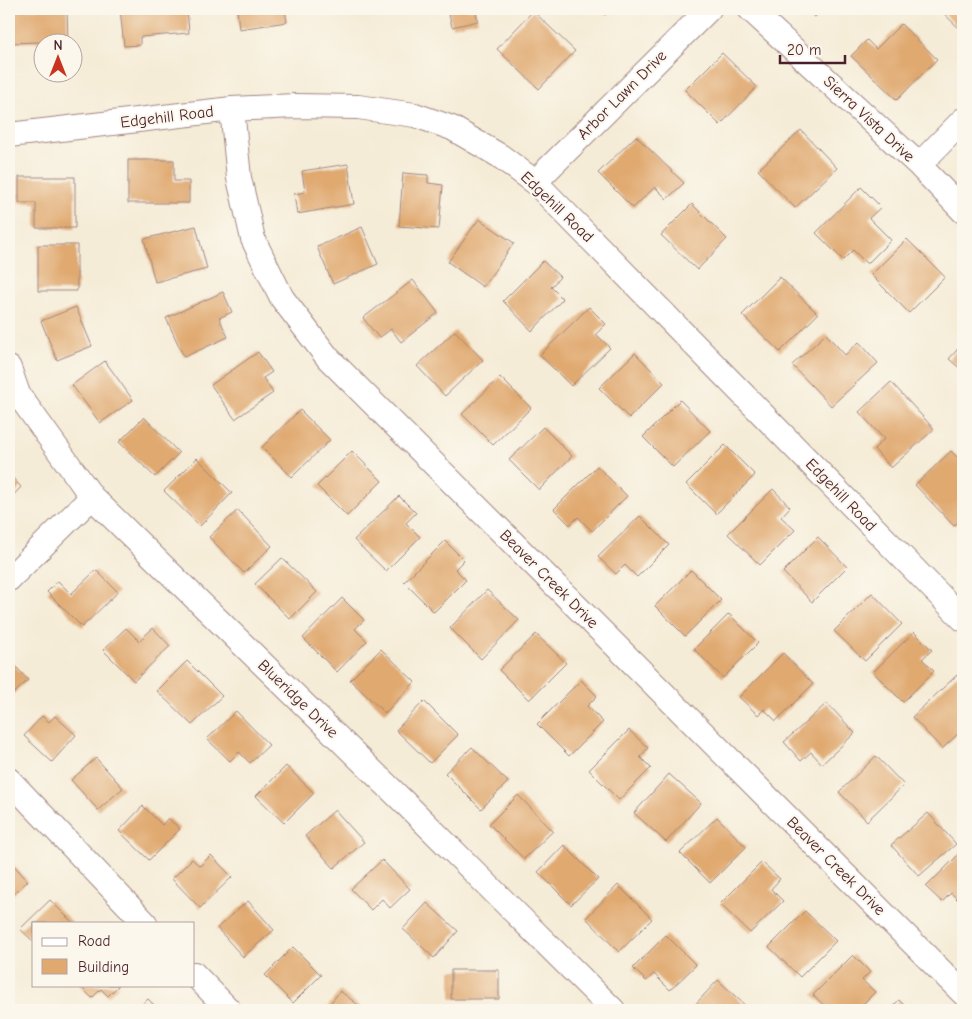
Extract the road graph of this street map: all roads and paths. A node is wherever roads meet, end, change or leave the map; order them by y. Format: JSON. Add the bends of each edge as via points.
{"nodes":[{"id":1,"x":709,"y":9,"type":"edge"},
{"id":2,"x":750,"y":9,"type":"edge"},
{"id":3,"x":232,"y":110,"type":"junction"},
{"id":4,"x":963,"y":120,"type":"edge"},
{"id":5,"x":9,"y":135,"type":"edge"},
{"id":6,"x":919,"y":165,"type":"junction"},
{"id":7,"x":536,"y":182,"type":"junction"},
{"id":8,"x":963,"y":211,"type":"edge"},
{"id":9,"x":9,"y":368,"type":"edge"},
{"id":10,"x":92,"y":497,"type":"junction"},
{"id":11,"x":9,"y":579,"type":"edge"},
{"id":12,"x":963,"y":619,"type":"edge"},
{"id":13,"x":9,"y":780,"type":"edge"},
{"id":14,"x":144,"y":922,"type":"edge"},
{"id":15,"x":195,"y":975,"type":"edge"},
{"id":16,"x":963,"y":994,"type":"edge"},
{"id":17,"x":229,"y":1010,"type":"edge"},
{"id":18,"x":613,"y":1010,"type":"edge"}],
"edges":[{"from":1,"to":7,"type":"street","name":"Arbor Lawn Drive"},
{"from":2,"to":6,"type":"street","name":"Sierra Vista Drive"},
{"from":3,"to":5,"type":"street","name":"Edgehill Road"},
{"from":3,"to":7,"type":"street","name":"Edgehill Road","via":[[358,107],[415,115],[452,128]]},
{"from":3,"to":16,"type":"street","name":"Beaver Creek Drive","via":[[239,178],[253,239],[282,298],[328,358]]},
{"from":4,"to":6,"type":"street"},
{"from":6,"to":8,"type":"street","name":"Sierra Vista Drive"},
{"from":7,"to":12,"type":"street","name":"Edgehill Road"},
{"from":9,"to":10,"type":"street","name":"Blueridge Drive","via":[[18,394]]},
{"from":10,"to":11,"type":"street"},
{"from":10,"to":18,"type":"street","name":"Blueridge Drive"},
{"from":13,"to":14,"type":"street"},
{"from":15,"to":17,"type":"street"}]}
